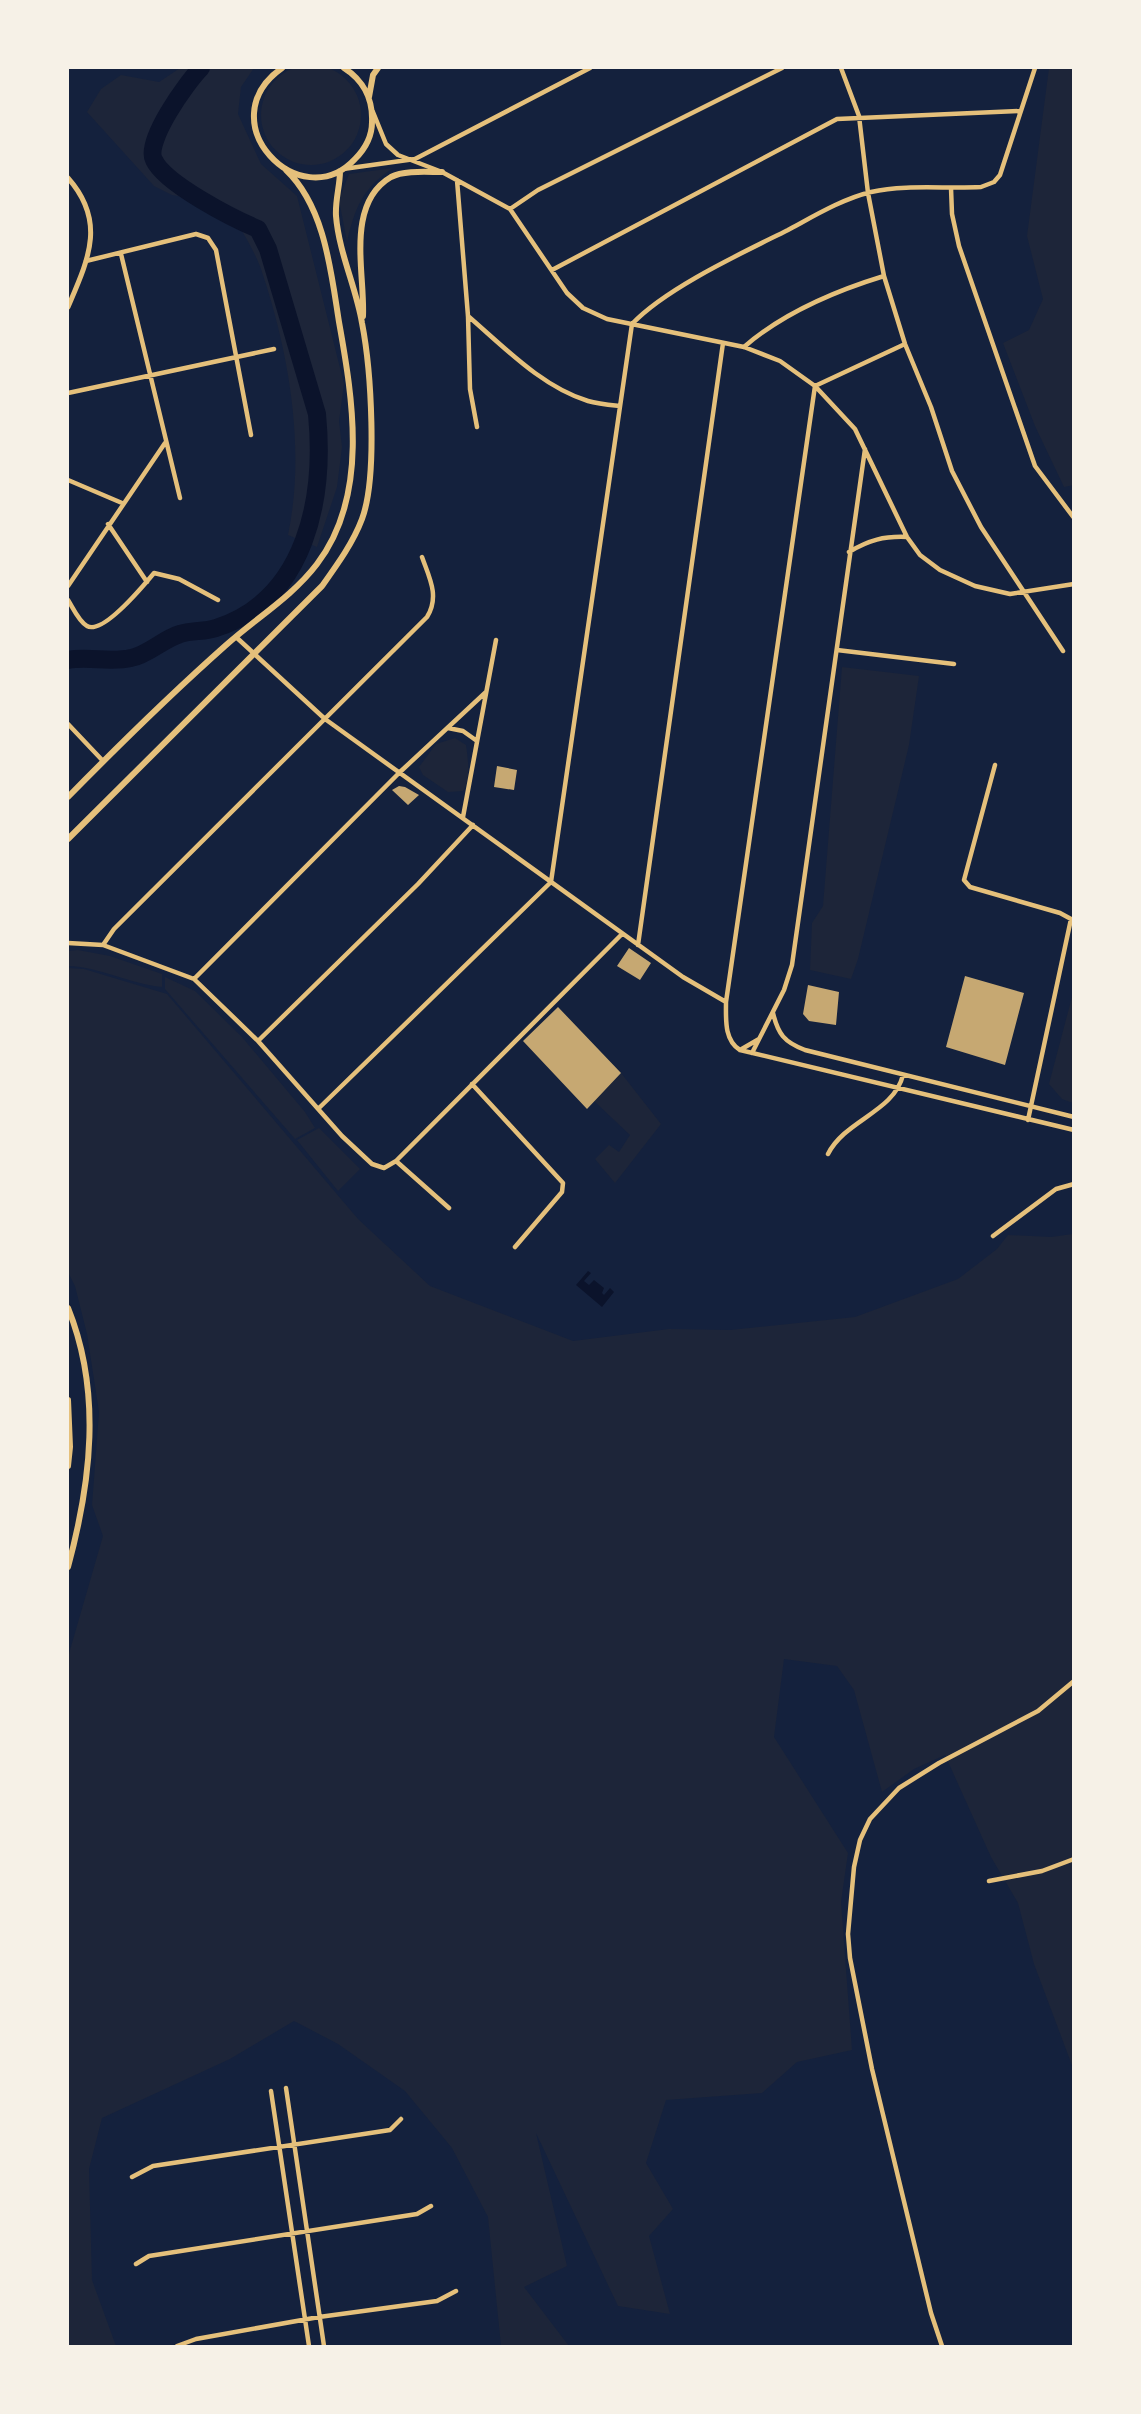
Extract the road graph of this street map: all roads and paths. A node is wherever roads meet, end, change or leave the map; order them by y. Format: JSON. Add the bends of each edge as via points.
{"nodes":[{"id":1,"x":282,"y":68,"type":"edge"},
{"id":2,"x":344,"y":68,"type":"edge"},
{"id":3,"x":378,"y":68,"type":"edge"},
{"id":4,"x":590,"y":68,"type":"edge"},
{"id":5,"x":782,"y":68,"type":"edge"},
{"id":6,"x":841,"y":68,"type":"edge"},
{"id":7,"x":1035,"y":68,"type":"edge"},
{"id":8,"x":369,"y":98,"type":"junction"},
{"id":9,"x":372,"y":109,"type":"junction"},
{"id":10,"x":1020,"y":111,"type":"junction"},
{"id":11,"x":859,"y":116,"type":"junction"},
{"id":12,"x":415,"y":159,"type":"junction"},
{"id":13,"x":286,"y":170,"type":"junction"},
{"id":14,"x":341,"y":170,"type":"junction"},
{"id":15,"x":442,"y":172,"type":"junction"},
{"id":16,"x":68,"y":178,"type":"edge"},
{"id":17,"x":456,"y":180,"type":"junction"},
{"id":18,"x":951,"y":188,"type":"junction"},
{"id":19,"x":868,"y":193,"type":"junction"},
{"id":20,"x":510,"y":209,"type":"junction"},
{"id":21,"x":121,"y":254,"type":"junction"},
{"id":22,"x":86,"y":261,"type":"junction"},
{"id":23,"x":552,"y":270,"type":"junction"},
{"id":24,"x":884,"y":276,"type":"junction"},
{"id":25,"x":68,"y":307,"type":"edge"},
{"id":26,"x":468,"y":316,"type":"junction"},
{"id":27,"x":362,"y":323,"type":"junction"},
{"id":28,"x":632,"y":324,"type":"junction"},
{"id":29,"x":723,"y":343,"type":"junction"},
{"id":30,"x":905,"y":344,"type":"junction"},
{"id":31,"x":744,"y":347,"type":"junction"},
{"id":32,"x":274,"y":349,"type":"dead end"},
{"id":33,"x":237,"y":356,"type":"junction"},
{"id":34,"x":151,"y":375,"type":"junction"},
{"id":35,"x":815,"y":386,"type":"junction"},
{"id":36,"x":68,"y":393,"type":"edge"},
{"id":37,"x":620,"y":406,"type":"junction"},
{"id":38,"x":477,"y":427,"type":"dead end"},
{"id":39,"x":250,"y":435,"type":"dead end"},
{"id":40,"x":165,"y":443,"type":"junction"},
{"id":41,"x":866,"y":447,"type":"junction"},
{"id":42,"x":68,"y":480,"type":"edge"},
{"id":43,"x":180,"y":498,"type":"dead end"},
{"id":44,"x":122,"y":503,"type":"junction"},
{"id":45,"x":1071,"y":509,"type":"edge"},
{"id":46,"x":1074,"y":518,"type":"edge"},
{"id":47,"x":108,"y":524,"type":"junction"},
{"id":48,"x":907,"y":537,"type":"junction"},
{"id":49,"x":849,"y":552,"type":"junction"},
{"id":50,"x":422,"y":556,"type":"dead end"},
{"id":51,"x":147,"y":582,"type":"junction"},
{"id":52,"x":1074,"y":584,"type":"edge"},
{"id":53,"x":68,"y":585,"type":"edge"},
{"id":54,"x":1025,"y":593,"type":"junction"},
{"id":55,"x":68,"y":600,"type":"edge"},
{"id":56,"x":218,"y":600,"type":"dead end"},
{"id":57,"x":236,"y":637,"type":"junction"},
{"id":58,"x":496,"y":640,"type":"dead end"},
{"id":59,"x":837,"y":650,"type":"junction"},
{"id":60,"x":1063,"y":651,"type":"dead end"},
{"id":61,"x":253,"y":655,"type":"junction"},
{"id":62,"x":954,"y":664,"type":"dead end"},
{"id":63,"x":486,"y":692,"type":"junction"},
{"id":64,"x":325,"y":719,"type":"junction"},
{"id":65,"x":68,"y":724,"type":"edge"},
{"id":66,"x":448,"y":728,"type":"junction"},
{"id":67,"x":477,"y":741,"type":"junction"},
{"id":68,"x":103,"y":761,"type":"junction"},
{"id":69,"x":995,"y":765,"type":"dead end"},
{"id":70,"x":400,"y":772,"type":"junction"},
{"id":71,"x":68,"y":797,"type":"edge"},
{"id":72,"x":463,"y":817,"type":"junction"},
{"id":73,"x":473,"y":825,"type":"junction"},
{"id":74,"x":68,"y":839,"type":"edge"},
{"id":75,"x":551,"y":882,"type":"junction"},
{"id":76,"x":622,"y":934,"type":"junction"},
{"id":77,"x":68,"y":943,"type":"edge"},
{"id":78,"x":103,"y":945,"type":"junction"},
{"id":79,"x":638,"y":945,"type":"junction"},
{"id":80,"x":194,"y":979,"type":"junction"},
{"id":81,"x":726,"y":1002,"type":"junction"},
{"id":82,"x":773,"y":1013,"type":"junction"},
{"id":83,"x":759,"y":1039,"type":"junction"},
{"id":84,"x":258,"y":1041,"type":"junction"},
{"id":85,"x":740,"y":1050,"type":"junction"},
{"id":86,"x":752,"y":1053,"type":"junction"},
{"id":87,"x":903,"y":1075,"type":"junction"},
{"id":88,"x":472,"y":1084,"type":"junction"},
{"id":89,"x":900,"y":1088,"type":"junction"},
{"id":90,"x":1032,"y":1107,"type":"junction"},
{"id":91,"x":318,"y":1109,"type":"junction"},
{"id":92,"x":1074,"y":1117,"type":"edge"},
{"id":93,"x":1028,"y":1120,"type":"junction"},
{"id":94,"x":1074,"y":1130,"type":"edge"},
{"id":95,"x":828,"y":1154,"type":"dead end"},
{"id":96,"x":396,"y":1161,"type":"junction"},
{"id":97,"x":1074,"y":1184,"type":"edge"},
{"id":98,"x":449,"y":1208,"type":"dead end"},
{"id":99,"x":993,"y":1236,"type":"dead end"},
{"id":100,"x":515,"y":1248,"type":"dead end"},
{"id":101,"x":68,"y":1308,"type":"edge"},
{"id":102,"x":68,"y":1400,"type":"edge"},
{"id":103,"x":68,"y":1466,"type":"edge"},
{"id":104,"x":68,"y":1567,"type":"edge"},
{"id":105,"x":1074,"y":1681,"type":"edge"},
{"id":106,"x":1074,"y":1859,"type":"edge"},
{"id":107,"x":990,"y":1881,"type":"dead end"},
{"id":108,"x":286,"y":2088,"type":"dead end"},
{"id":109,"x":271,"y":2091,"type":"dead end"},
{"id":110,"x":401,"y":2119,"type":"dead end"},
{"id":111,"x":296,"y":2145,"type":"junction"},
{"id":112,"x":280,"y":2147,"type":"junction"},
{"id":113,"x":132,"y":2177,"type":"dead end"},
{"id":114,"x":431,"y":2206,"type":"dead end"},
{"id":115,"x":306,"y":2232,"type":"junction"},
{"id":116,"x":292,"y":2233,"type":"junction"},
{"id":117,"x":136,"y":2264,"type":"dead end"},
{"id":118,"x":456,"y":2291,"type":"dead end"},
{"id":119,"x":320,"y":2317,"type":"junction"},
{"id":120,"x":306,"y":2320,"type":"junction"},
{"id":121,"x":177,"y":2346,"type":"edge"},
{"id":122,"x":309,"y":2346,"type":"edge"},
{"id":123,"x":324,"y":2346,"type":"edge"},
{"id":124,"x":942,"y":2346,"type":"edge"}],
"edges":[{"from":1,"to":13,"type":"main road","via":[[264,85],[258,97],[255,125],[265,152]]},
{"from":2,"to":8,"type":"main road"},
{"from":3,"to":8,"type":"main road"},
{"from":4,"to":12,"type":"street"},
{"from":5,"to":20,"type":"street","via":[[538,190]]},
{"from":6,"to":11,"type":"street"},
{"from":7,"to":10,"type":"street"},
{"from":8,"to":9,"type":"main road"},
{"from":9,"to":12,"type":"street","via":[[386,144],[398,155]]},
{"from":9,"to":14,"type":"main road","via":[[369,139]]},
{"from":10,"to":11,"type":"street"},
{"from":10,"to":18,"type":"street","via":[[1000,175],[994,182]]},
{"from":11,"to":19,"type":"street"},
{"from":11,"to":23,"type":"street","via":[[837,119]]},
{"from":12,"to":14,"type":"street"},
{"from":12,"to":15,"type":"street"},
{"from":13,"to":14,"type":"main road","via":[[305,176],[324,176]]},
{"from":13,"to":57,"type":"main road","via":[[308,198],[335,297],[350,382],[350,485],[339,524],[316,565]]},
{"from":14,"to":27,"type":"main road","via":[[336,199],[339,238]]},
{"from":15,"to":17,"type":"street"},
{"from":15,"to":27,"type":"main road","via":[[393,176],[369,200],[362,233]]},
{"from":16,"to":22,"type":"street","via":[[89,213],[92,232]]},
{"from":17,"to":20,"type":"street"},
{"from":17,"to":26,"type":"street"},
{"from":18,"to":19,"type":"street"},
{"from":18,"to":45,"type":"street","via":[[959,246],[1035,466]]},
{"from":19,"to":24,"type":"street"},
{"from":19,"to":28,"type":"street","via":[[748,251],[673,293]]},
{"from":20,"to":23,"type":"street"},
{"from":21,"to":22,"type":"street"},
{"from":21,"to":33,"type":"street","via":[[195,234],[208,238],[216,250]]},
{"from":21,"to":34,"type":"street"},
{"from":22,"to":25,"type":"street"},
{"from":23,"to":28,"type":"street","via":[[583,308],[607,319]]},
{"from":24,"to":30,"type":"street"},
{"from":24,"to":31,"type":"street","via":[[858,284],[767,327]]},
{"from":26,"to":37,"type":"street","via":[[535,373],[560,388],[588,401]]},
{"from":26,"to":38,"type":"street","via":[[470,389]]},
{"from":27,"to":61,"type":"main road","via":[[372,448],[363,518],[322,586]]},
{"from":28,"to":29,"type":"street"},
{"from":28,"to":37,"type":"street"},
{"from":29,"to":31,"type":"street"},
{"from":29,"to":79,"type":"street"},
{"from":30,"to":35,"type":"street"},
{"from":30,"to":54,"type":"street","via":[[952,471],[981,527]]},
{"from":31,"to":35,"type":"street","via":[[780,361]]},
{"from":32,"to":33,"type":"street"},
{"from":33,"to":34,"type":"street"},
{"from":33,"to":39,"type":"street"},
{"from":34,"to":36,"type":"street"},
{"from":34,"to":40,"type":"street"},
{"from":35,"to":41,"type":"street","via":[[855,429]]},
{"from":35,"to":81,"type":"street"},
{"from":37,"to":75,"type":"street"},
{"from":40,"to":43,"type":"street"},
{"from":40,"to":44,"type":"street"},
{"from":41,"to":48,"type":"street"},
{"from":41,"to":49,"type":"street"},
{"from":42,"to":44,"type":"street"},
{"from":44,"to":47,"type":"street"},
{"from":45,"to":46,"type":"street"},
{"from":47,"to":51,"type":"street"},
{"from":47,"to":53,"type":"street"},
{"from":48,"to":49,"type":"street","via":[[886,536]]},
{"from":48,"to":54,"type":"street","via":[[920,555],[958,580],[994,592]]},
{"from":49,"to":59,"type":"street"},
{"from":50,"to":64,"type":"street","via":[[434,595],[433,607]]},
{"from":51,"to":55,"type":"street","via":[[105,622],[93,628],[84,625]]},
{"from":51,"to":56,"type":"street","via":[[154,573],[179,579]]},
{"from":52,"to":54,"type":"street"},
{"from":54,"to":60,"type":"street"},
{"from":57,"to":61,"type":"street"},
{"from":57,"to":68,"type":"main road"},
{"from":58,"to":63,"type":"street"},
{"from":59,"to":62,"type":"street"},
{"from":59,"to":82,"type":"street","via":[[799,926],[792,965]]},
{"from":61,"to":64,"type":"street"},
{"from":61,"to":74,"type":"main road"},
{"from":63,"to":66,"type":"street"},
{"from":63,"to":67,"type":"street"},
{"from":64,"to":70,"type":"street"},
{"from":64,"to":78,"type":"street","via":[[130,913]]},
{"from":65,"to":68,"type":"street"},
{"from":66,"to":67,"type":"street","via":[[463,731]]},
{"from":66,"to":70,"type":"street"},
{"from":67,"to":72,"type":"street"},
{"from":68,"to":71,"type":"main road"},
{"from":69,"to":90,"type":"street","via":[[964,880],[970,887],[1071,919]]},
{"from":70,"to":72,"type":"street"},
{"from":70,"to":80,"type":"street"},
{"from":72,"to":73,"type":"street"},
{"from":73,"to":75,"type":"street"},
{"from":73,"to":84,"type":"street"},
{"from":75,"to":76,"type":"street"},
{"from":75,"to":91,"type":"street"},
{"from":76,"to":79,"type":"street"},
{"from":76,"to":88,"type":"street"},
{"from":77,"to":78,"type":"street"},
{"from":78,"to":80,"type":"street"},
{"from":79,"to":81,"type":"street"},
{"from":80,"to":84,"type":"street"},
{"from":81,"to":85,"type":"street","via":[[728,1032]]},
{"from":82,"to":83,"type":"street"},
{"from":82,"to":87,"type":"street","via":[[778,1030],[790,1045]]},
{"from":83,"to":85,"type":"street"},
{"from":83,"to":86,"type":"street"},
{"from":84,"to":91,"type":"street"},
{"from":85,"to":86,"type":"street"},
{"from":86,"to":89,"type":"street"},
{"from":87,"to":89,"type":"street"},
{"from":87,"to":90,"type":"street"},
{"from":88,"to":96,"type":"street"},
{"from":88,"to":100,"type":"street","via":[[560,1177],[564,1188]]},
{"from":89,"to":93,"type":"street"},
{"from":89,"to":95,"type":"street","via":[[844,1132]]},
{"from":90,"to":92,"type":"street"},
{"from":90,"to":93,"type":"street"},
{"from":91,"to":96,"type":"street","via":[[378,1167]]},
{"from":93,"to":94,"type":"street"},
{"from":96,"to":98,"type":"street"},
{"from":97,"to":99,"type":"street","via":[[1056,1189]]},
{"from":101,"to":104,"type":"main road","via":[[83,1359],[90,1451],[86,1493]]},
{"from":102,"to":103,"type":"main road"},
{"from":105,"to":124,"type":"street","via":[[1038,1711],[899,1788],[870,1819],[854,1867],[848,1934],[856,1994]]},
{"from":106,"to":107,"type":"street","via":[[1042,1871]]},
{"from":108,"to":111,"type":"street"},
{"from":109,"to":112,"type":"street"},
{"from":110,"to":111,"type":"street","via":[[390,2130]]},
{"from":111,"to":112,"type":"street"},
{"from":111,"to":115,"type":"street"},
{"from":112,"to":113,"type":"street","via":[[153,2166]]},
{"from":112,"to":116,"type":"street"},
{"from":114,"to":115,"type":"street","via":[[417,2214]]},
{"from":115,"to":116,"type":"street"},
{"from":115,"to":119,"type":"street"},
{"from":116,"to":117,"type":"street","via":[[149,2256]]},
{"from":116,"to":120,"type":"street"},
{"from":118,"to":119,"type":"street","via":[[437,2301]]},
{"from":119,"to":120,"type":"street"},
{"from":119,"to":123,"type":"street"},
{"from":120,"to":121,"type":"street","via":[[196,2339]]},
{"from":120,"to":122,"type":"street"}]}
